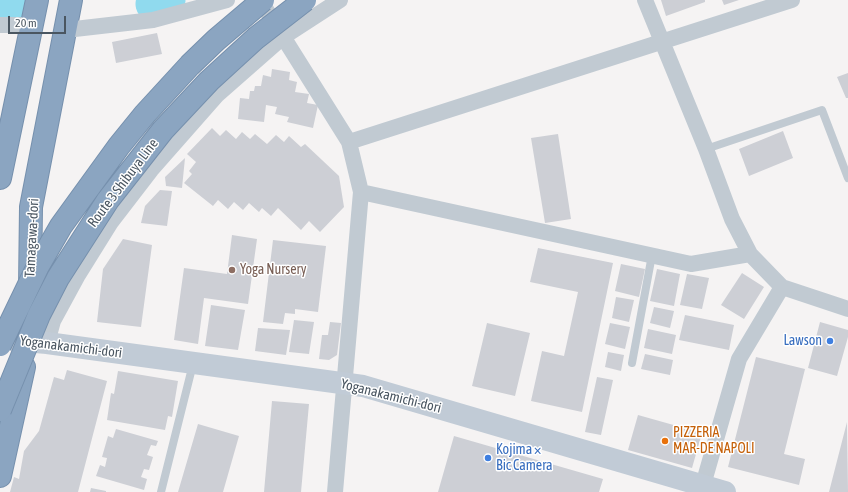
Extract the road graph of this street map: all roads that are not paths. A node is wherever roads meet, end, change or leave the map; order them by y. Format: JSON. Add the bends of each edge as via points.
{"nodes":[{"id":1,"x":37,"y":0,"type":"edge"},
{"id":2,"x":71,"y":0,"type":"edge"},
{"id":3,"x":227,"y":0,"type":"edge"},
{"id":4,"x":262,"y":0,"type":"edge"},
{"id":5,"x":305,"y":0,"type":"edge"},
{"id":6,"x":340,"y":0,"type":"edge"},
{"id":7,"x":645,"y":0,"type":"edge"},
{"id":8,"x":792,"y":0,"type":"edge"},
{"id":9,"x":0,"y":25,"type":"edge"},
{"id":10,"x":31,"y":25,"type":"junction"},
{"id":11,"x":66,"y":30,"type":"junction"},
{"id":12,"x":283,"y":37,"type":"junction"},
{"id":13,"x":664,"y":42,"type":"junction"},
{"id":14,"x":349,"y":142,"type":"junction"},
{"id":15,"x":706,"y":149,"type":"junction"},
{"id":16,"x":0,"y":178,"type":"edge"},
{"id":17,"x":848,"y":178,"type":"edge"},
{"id":18,"x":361,"y":192,"type":"junction"},
{"id":19,"x":750,"y":254,"type":"junction"},
{"id":20,"x":652,"y":255,"type":"junction"},
{"id":21,"x":782,"y":287,"type":"junction"},
{"id":22,"x":848,"y":309,"type":"edge"},
{"id":23,"x":0,"y":339,"type":"edge"},
{"id":24,"x":38,"y":343,"type":"junction"},
{"id":25,"x":0,"y":345,"type":"edge"},
{"id":26,"x":632,"y":362,"type":"dead end"},
{"id":27,"x":193,"y":363,"type":"junction"},
{"id":28,"x":346,"y":384,"type":"junction"},
{"id":29,"x":0,"y":410,"type":"edge"},
{"id":30,"x":0,"y":476,"type":"edge"},
{"id":31,"x":702,"y":489,"type":"edge"},
{"id":32,"x":161,"y":492,"type":"edge"},
{"id":33,"x":335,"y":492,"type":"edge"},
{"id":34,"x":725,"y":492,"type":"edge"}],
"edges":[{"from":1,"to":10,"type":"highway"},
{"from":2,"to":11,"type":"highway","name":"Tamagawa-dori"},
{"from":3,"to":11,"type":"street","via":[[153,20]]},
{"from":4,"to":12,"type":"street"},
{"from":4,"to":25,"type":"highway","name":"Route 3 Shibuya Line","bridge":true,"via":[[190,65],[115,151],[62,226],[38,266]]},
{"from":5,"to":29,"type":"highway","name":"Route 3 Shibuya Line","bridge":true,"via":[[256,38],[209,81],[164,130],[112,195],[58,278],[39,315]]},
{"from":6,"to":12,"type":"street"},
{"from":7,"to":13,"type":"street"},
{"from":8,"to":13,"type":"street"},
{"from":9,"to":10,"type":"street"},
{"from":10,"to":16,"type":"highway"},
{"from":11,"to":24,"type":"highway","name":"Tamagawa-dori","via":[[31,207]]},
{"from":12,"to":14,"type":"street"},
{"from":12,"to":24,"type":"street","via":[[217,95],[151,170],[111,222]]},
{"from":13,"to":14,"type":"street"},
{"from":13,"to":15,"type":"street"},
{"from":14,"to":18,"type":"street"},
{"from":15,"to":17,"type":"lane","via":[[822,110]]},
{"from":15,"to":19,"type":"street","via":[[732,218]]},
{"from":18,"to":20,"type":"street"},
{"from":18,"to":28,"type":"street"},
{"from":19,"to":20,"type":"street","via":[[690,264]]},
{"from":19,"to":21,"type":"street"},
{"from":20,"to":26,"type":"lane"},
{"from":21,"to":22,"type":"street"},
{"from":21,"to":31,"type":"street","via":[[739,359]]},
{"from":23,"to":24,"type":"street","name":"Yoganakamichi-dori"},
{"from":24,"to":27,"type":"street","name":"Yoganakamichi-dori"},
{"from":24,"to":30,"type":"highway","name":"Tamagawa-dori"},
{"from":27,"to":28,"type":"street","name":"Yoganakamichi-dori"},
{"from":27,"to":32,"type":"lane"},
{"from":28,"to":31,"type":"street","name":"Yoganakamichi-dori","via":[[363,386]]},
{"from":28,"to":33,"type":"street"},
{"from":31,"to":34,"type":"street","name":"Yoganakamichi-dori"}]}
